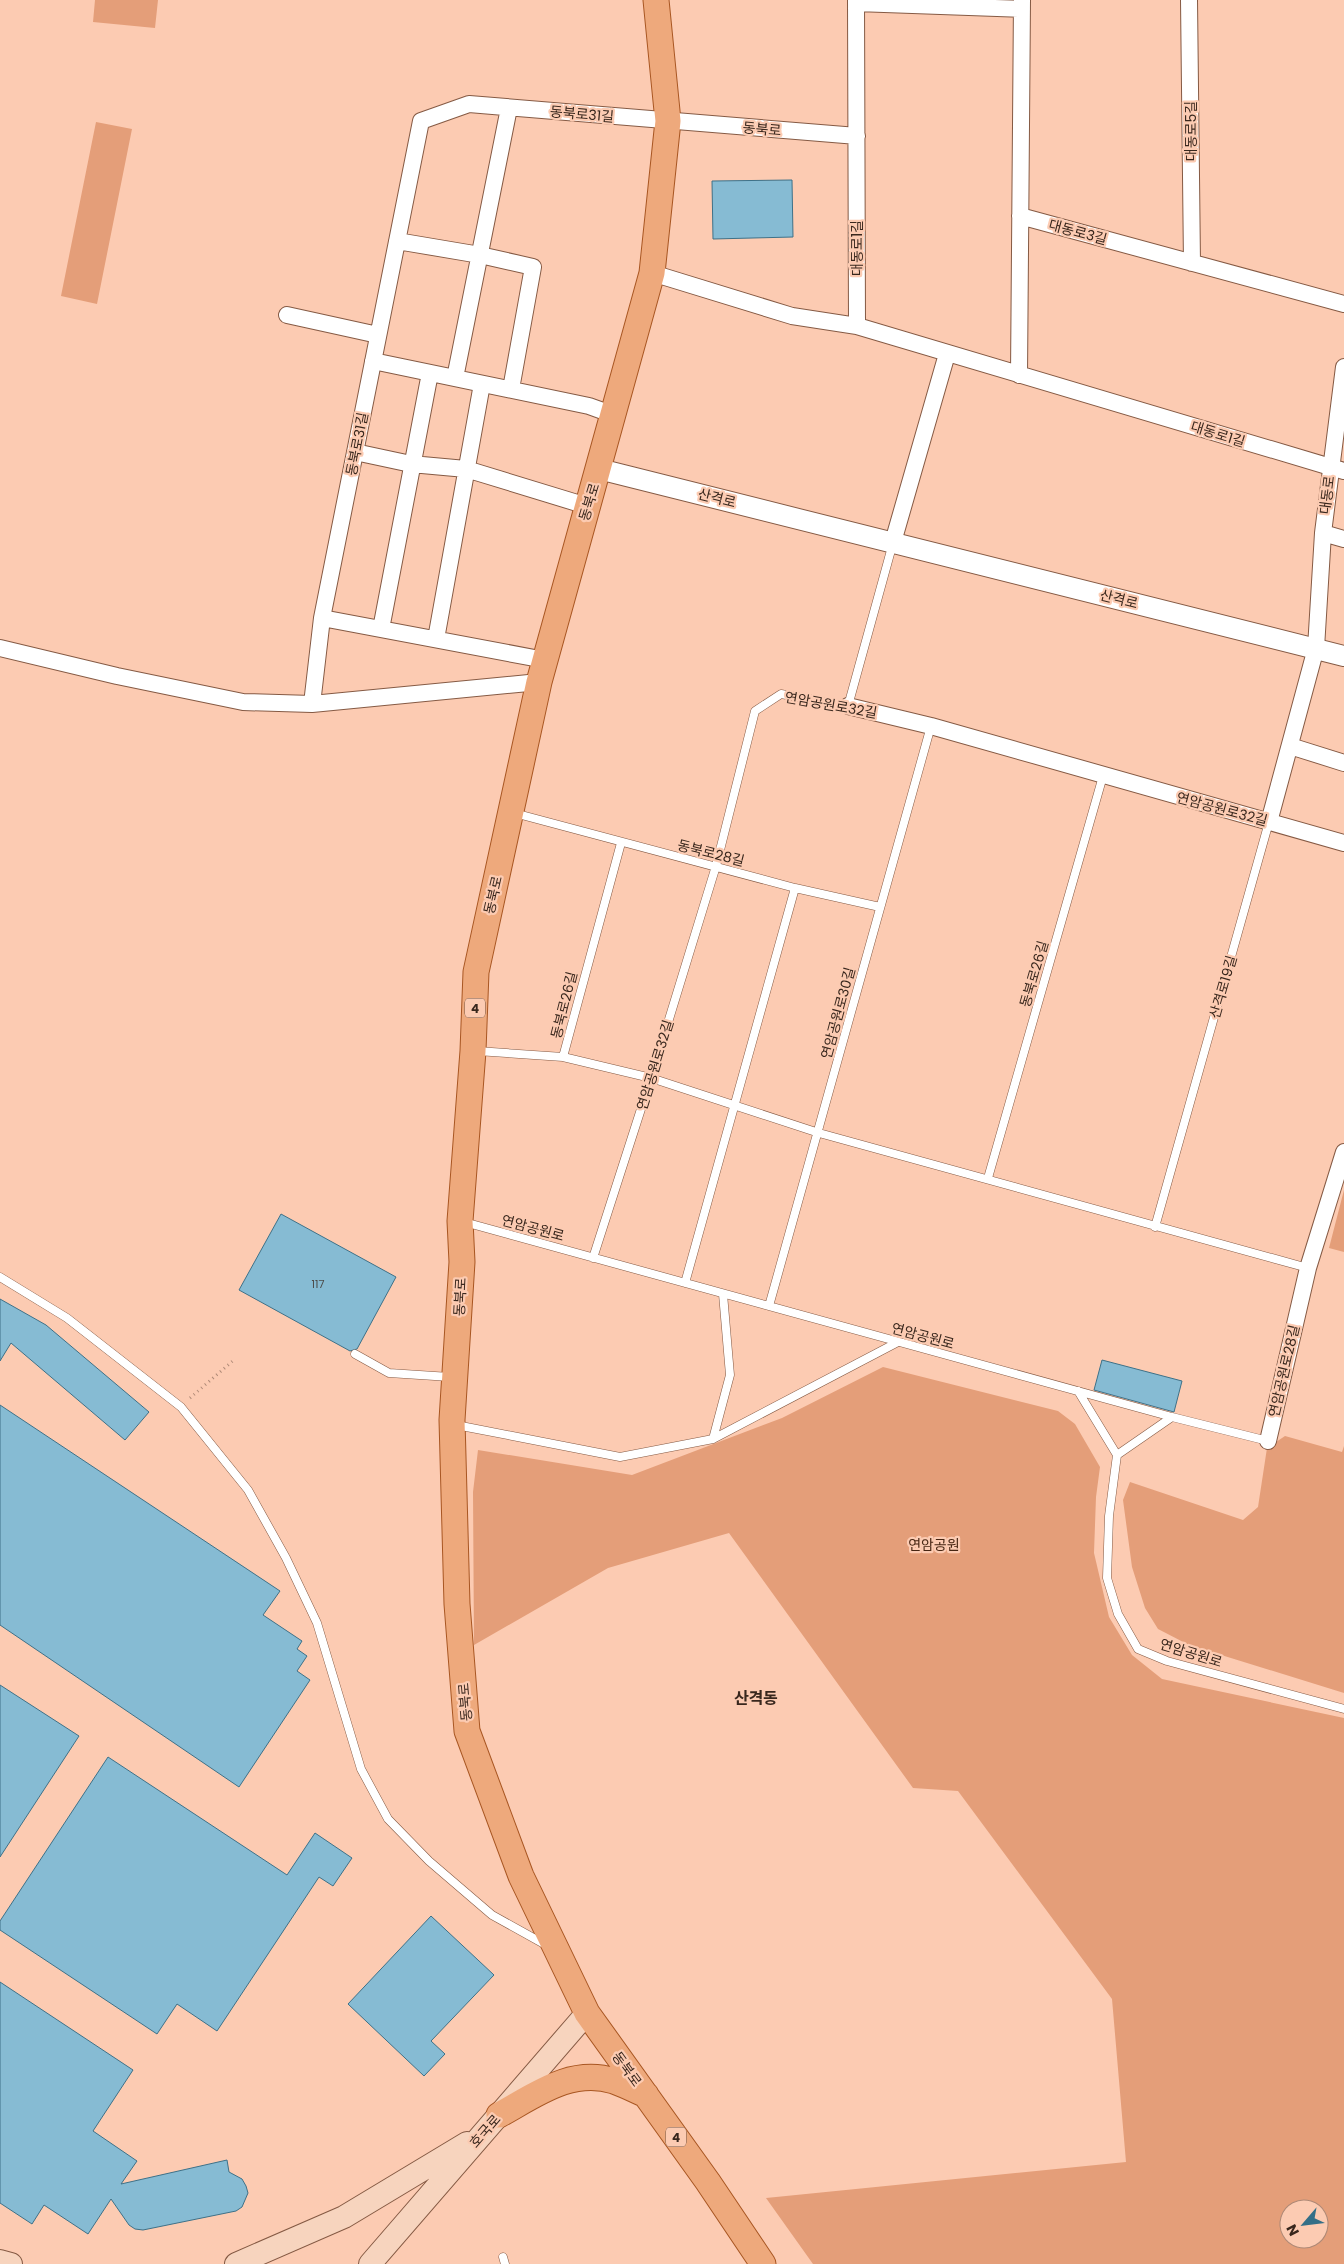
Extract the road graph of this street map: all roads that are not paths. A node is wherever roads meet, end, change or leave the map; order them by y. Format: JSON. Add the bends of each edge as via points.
{"nodes":[{"id":1,"x":656,"y":0,"type":"edge"},
{"id":2,"x":1190,"y":0,"type":"edge"},
{"id":3,"x":856,"y":2,"type":"edge"},
{"id":4,"x":1022,"y":5,"type":"edge"},
{"id":5,"x":509,"y":108,"type":"junction"},
{"id":6,"x":668,"y":121,"type":"junction"},
{"id":7,"x":856,"y":136,"type":"junction"},
{"id":8,"x":1020,"y":216,"type":"junction"},
{"id":9,"x":397,"y":241,"type":"junction"},
{"id":10,"x":480,"y":255,"type":"junction"},
{"id":11,"x":1192,"y":263,"type":"junction"},
{"id":12,"x":652,"y":272,"type":"junction"},
{"id":13,"x":1344,"y":304,"type":"edge"},
{"id":14,"x":288,"y":315,"type":"dead end"},
{"id":15,"x":857,"y":326,"type":"junction"},
{"id":16,"x":378,"y":335,"type":"junction"},
{"id":17,"x":947,"y":354,"type":"junction"},
{"id":18,"x":373,"y":361,"type":"junction"},
{"id":19,"x":1344,"y":367,"type":"edge"},
{"id":20,"x":430,"y":373,"type":"junction"},
{"id":21,"x":1019,"y":375,"type":"junction"},
{"id":22,"x":455,"y":378,"type":"junction"},
{"id":23,"x":482,"y":384,"type":"junction"},
{"id":24,"x":511,"y":389,"type":"junction"},
{"id":25,"x":614,"y":415,"type":"junction"},
{"id":26,"x":355,"y":452,"type":"junction"},
{"id":27,"x":411,"y":464,"type":"junction"},
{"id":28,"x":466,"y":469,"type":"junction"},
{"id":29,"x":599,"y":469,"type":"junction"},
{"id":30,"x":1337,"y":470,"type":"edge"},
{"id":31,"x":587,"y":506,"type":"junction"},
{"id":32,"x":1323,"y":533,"type":"junction"},
{"id":33,"x":1344,"y":539,"type":"edge"},
{"id":34,"x":893,"y":542,"type":"junction"},
{"id":35,"x":322,"y":618,"type":"junction"},
{"id":36,"x":381,"y":629,"type":"junction"},
{"id":37,"x":436,"y":639,"type":"junction"},
{"id":38,"x":0,"y":648,"type":"edge"},
{"id":39,"x":1316,"y":648,"type":"junction"},
{"id":40,"x":1344,"y":656,"type":"edge"},
{"id":41,"x":542,"y":671,"type":"junction"},
{"id":42,"x":312,"y":704,"type":"junction"},
{"id":43,"x":848,"y":706,"type":"junction"},
{"id":44,"x":931,"y":726,"type":"junction"},
{"id":45,"x":1290,"y":746,"type":"junction"},
{"id":46,"x":1344,"y":763,"type":"edge"},
{"id":47,"x":1103,"y":776,"type":"junction"},
{"id":48,"x":512,"y":813,"type":"junction"},
{"id":49,"x":1269,"y":822,"type":"junction"},
{"id":50,"x":621,"y":843,"type":"junction"},
{"id":51,"x":1344,"y":843,"type":"edge"},
{"id":52,"x":716,"y":866,"type":"junction"},
{"id":53,"x":795,"y":888,"type":"junction"},
{"id":54,"x":880,"y":907,"type":"junction"},
{"id":55,"x":474,"y":1051,"type":"junction"},
{"id":56,"x":563,"y":1057,"type":"junction"},
{"id":57,"x":651,"y":1078,"type":"junction"},
{"id":58,"x":734,"y":1105,"type":"junction"},
{"id":59,"x":819,"y":1133,"type":"junction"},
{"id":60,"x":1344,"y":1152,"type":"edge"},
{"id":61,"x":988,"y":1178,"type":"junction"},
{"id":62,"x":460,"y":1221,"type":"junction"},
{"id":63,"x":1155,"y":1227,"type":"junction"},
{"id":64,"x":593,"y":1258,"type":"junction"},
{"id":65,"x":1308,"y":1268,"type":"junction"},
{"id":66,"x":0,"y":1276,"type":"edge"},
{"id":67,"x":685,"y":1283,"type":"junction"},
{"id":68,"x":723,"y":1294,"type":"junction"},
{"id":69,"x":769,"y":1306,"type":"junction"},
{"id":70,"x":898,"y":1342,"type":"junction"},
{"id":71,"x":355,"y":1354,"type":"dead end"},
{"id":72,"x":455,"y":1377,"type":"junction"},
{"id":73,"x":1078,"y":1391,"type":"junction"},
{"id":74,"x":1117,"y":1402,"type":"joint"},
{"id":75,"x":1172,"y":1417,"type":"junction"},
{"id":76,"x":452,"y":1425,"type":"junction"},
{"id":77,"x":713,"y":1438,"type":"junction"},
{"id":78,"x":1268,"y":1441,"type":"joint"},
{"id":79,"x":1118,"y":1455,"type":"junction"},
{"id":80,"x":1344,"y":1709,"type":"edge"},
{"id":81,"x":558,"y":1951,"type":"junction"},
{"id":82,"x":587,"y":2013,"type":"junction"},
{"id":83,"x":646,"y":2095,"type":"junction"},
{"id":84,"x":499,"y":2115,"type":"junction"},
{"id":85,"x":483,"y":2134,"type":"junction"},
{"id":86,"x":379,"y":2259,"type":"edge"},
{"id":87,"x":0,"y":2261,"type":"edge"},
{"id":88,"x":11,"y":2264,"type":"edge"},
{"id":89,"x":236,"y":2264,"type":"edge"},
{"id":90,"x":763,"y":2264,"type":"edge"}],
"edges":[{"from":1,"to":6,"type":"main road","name":"동북로","number":"4"},
{"from":2,"to":11,"type":"street","name":"대동로5길"},
{"from":3,"to":4,"type":"street"},
{"from":3,"to":7,"type":"street","name":"대동로1길"},
{"from":4,"to":8,"type":"street"},
{"from":5,"to":6,"type":"street","name":"동북로31길"},
{"from":5,"to":9,"type":"street","name":"동북로31길","via":[[469,104],[420,120]]},
{"from":5,"to":10,"type":"street"},
{"from":6,"to":7,"type":"street","name":"동북로"},
{"from":6,"to":12,"type":"main road","name":"동북로","number":"4"},
{"from":7,"to":15,"type":"street","name":"대동로1길"},
{"from":8,"to":11,"type":"street","name":"대동로3길"},
{"from":8,"to":21,"type":"street"},
{"from":9,"to":10,"type":"street"},
{"from":9,"to":16,"type":"street","name":"동북로31길"},
{"from":10,"to":22,"type":"street"},
{"from":10,"to":24,"type":"street","via":[[533,267]]},
{"from":11,"to":13,"type":"street","name":"대동로3길"},
{"from":12,"to":15,"type":"street","via":[[792,316]]},
{"from":12,"to":25,"type":"main road","name":"동북로","number":"4"},
{"from":14,"to":16,"type":"street"},
{"from":15,"to":17,"type":"street","name":"대동로1길"},
{"from":16,"to":18,"type":"street","name":"동북로31길"},
{"from":17,"to":21,"type":"street","name":"대동로1길"},
{"from":17,"to":34,"type":"street"},
{"from":18,"to":20,"type":"street"},
{"from":18,"to":26,"type":"street","name":"동북로31길"},
{"from":19,"to":30,"type":"street","name":"대동로"},
{"from":20,"to":22,"type":"street"},
{"from":20,"to":27,"type":"street"},
{"from":21,"to":30,"type":"street","name":"대동로1길"},
{"from":22,"to":23,"type":"street"},
{"from":23,"to":24,"type":"street"},
{"from":23,"to":28,"type":"street"},
{"from":24,"to":25,"type":"street","via":[[589,406]]},
{"from":25,"to":29,"type":"main road","name":"동북로","number":"4"},
{"from":26,"to":27,"type":"street"},
{"from":26,"to":35,"type":"street","name":"동북로31길"},
{"from":27,"to":28,"type":"street"},
{"from":27,"to":36,"type":"street"},
{"from":28,"to":31,"type":"street"},
{"from":28,"to":37,"type":"street"},
{"from":29,"to":31,"type":"main road","name":"동북로","number":"4"},
{"from":29,"to":34,"type":"street","name":"산격로"},
{"from":30,"to":32,"type":"street","name":"대동로"},
{"from":31,"to":41,"type":"main road","name":"동북로","number":"4"},
{"from":32,"to":33,"type":"street","name":"대동로"},
{"from":32,"to":39,"type":"street","name":"대동로"},
{"from":34,"to":39,"type":"street","name":"산격로"},
{"from":34,"to":43,"type":"lane"},
{"from":35,"to":36,"type":"street"},
{"from":35,"to":42,"type":"street","name":"동북로31길"},
{"from":36,"to":37,"type":"street"},
{"from":37,"to":41,"type":"street"},
{"from":38,"to":42,"type":"street","via":[[243,702]]},
{"from":39,"to":40,"type":"street","name":"산격로"},
{"from":39,"to":45,"type":"street","name":"산격로19길"},
{"from":41,"to":42,"type":"street"},
{"from":41,"to":48,"type":"main road","name":"동북로","number":"4"},
{"from":43,"to":44,"type":"street","name":"연암공원로32길"},
{"from":43,"to":52,"type":"lane","name":"연암공원로32길","via":[[781,694],[755,711]]},
{"from":44,"to":47,"type":"street","name":"연암공원로32길"},
{"from":44,"to":54,"type":"lane","name":"연암공원로30길"},
{"from":45,"to":46,"type":"street"},
{"from":45,"to":49,"type":"street","name":"산격로19길"},
{"from":47,"to":49,"type":"street","name":"연암공원로32길"},
{"from":47,"to":61,"type":"lane","name":"동북로26길"},
{"from":48,"to":50,"type":"lane","name":"동북로28길"},
{"from":48,"to":55,"type":"main road","name":"동북로","number":"4","via":[[476,972]]},
{"from":49,"to":51,"type":"street","name":"연암공원로32길"},
{"from":49,"to":63,"type":"lane","name":"산격로19길"},
{"from":50,"to":52,"type":"lane","name":"동북로28길"},
{"from":50,"to":56,"type":"lane","name":"동북로26길"},
{"from":52,"to":53,"type":"lane","name":"동북로28길"},
{"from":52,"to":57,"type":"lane","name":"연암공원로32길"},
{"from":53,"to":54,"type":"lane","name":"동북로28길"},
{"from":53,"to":58,"type":"lane"},
{"from":54,"to":59,"type":"lane","name":"연암공원로30길"},
{"from":55,"to":56,"type":"lane","name":"동북로26길"},
{"from":55,"to":62,"type":"main road","name":"동북로","number":"4"},
{"from":56,"to":57,"type":"lane","name":"동북로26길"},
{"from":57,"to":58,"type":"lane","name":"동북로26길"},
{"from":57,"to":64,"type":"lane","name":"연암공원로32길"},
{"from":58,"to":59,"type":"lane","name":"동북로26길"},
{"from":58,"to":67,"type":"lane"},
{"from":59,"to":61,"type":"lane","name":"동북로26길"},
{"from":59,"to":69,"type":"lane","name":"연암공원로30길"},
{"from":60,"to":65,"type":"street","name":"연암공원로28길"},
{"from":61,"to":63,"type":"lane","name":"동북로26길"},
{"from":62,"to":64,"type":"lane","name":"연암공원로"},
{"from":62,"to":72,"type":"main road","name":"동북로","number":"4","via":[[462,1262]]},
{"from":63,"to":65,"type":"lane","name":"동북로26길"},
{"from":64,"to":67,"type":"lane","name":"연암공원로"},
{"from":65,"to":78,"type":"street","name":"연암공원로28길"},
{"from":66,"to":81,"type":"lane","via":[[67,1318],[181,1407],[248,1490],[286,1558],[317,1623],[362,1769],[388,1819],[428,1861],[492,1915]]},
{"from":67,"to":68,"type":"lane","name":"연암공원로"},
{"from":68,"to":69,"type":"lane","name":"연암공원로"},
{"from":68,"to":77,"type":"lane","via":[[730,1375]]},
{"from":69,"to":70,"type":"lane","name":"연암공원로"},
{"from":70,"to":73,"type":"lane","name":"연암공원로"},
{"from":70,"to":77,"type":"lane"},
{"from":71,"to":72,"type":"lane","via":[[389,1372]]},
{"from":72,"to":76,"type":"main road","name":"동북로","number":"4"},
{"from":73,"to":74,"type":"lane","name":"연암공원로"},
{"from":73,"to":79,"type":"lane"},
{"from":74,"to":75,"type":"lane","name":"연암공원로28길"},
{"from":75,"to":78,"type":"lane","name":"연암공원로28길"},
{"from":75,"to":79,"type":"lane"},
{"from":76,"to":77,"type":"lane","via":[[620,1458]]},
{"from":76,"to":81,"type":"main road","name":"동북로","number":"4","via":[[457,1604],[467,1730],[522,1876]]},
{"from":79,"to":80,"type":"lane","name":"연암공원로","via":[[1109,1516],[1107,1578],[1118,1614],[1138,1649],[1167,1662]]},
{"from":81,"to":82,"type":"main road","name":"동북로","number":"4"},
{"from":82,"to":83,"type":"main road","name":"동북로","number":"4"},
{"from":82,"to":84,"type":"main road","name":"호국로"},
{"from":83,"to":84,"type":"main road","via":[[612,2081],[583,2078],[560,2081]]},
{"from":83,"to":90,"type":"main road","name":"동북로","number":"4"},
{"from":84,"to":85,"type":"main road","name":"호국로"},
{"from":85,"to":86,"type":"main road","name":"호국로"},
{"from":85,"to":89,"type":"main road","via":[[344,2217]]},
{"from":87,"to":88,"type":"main road"}]}
